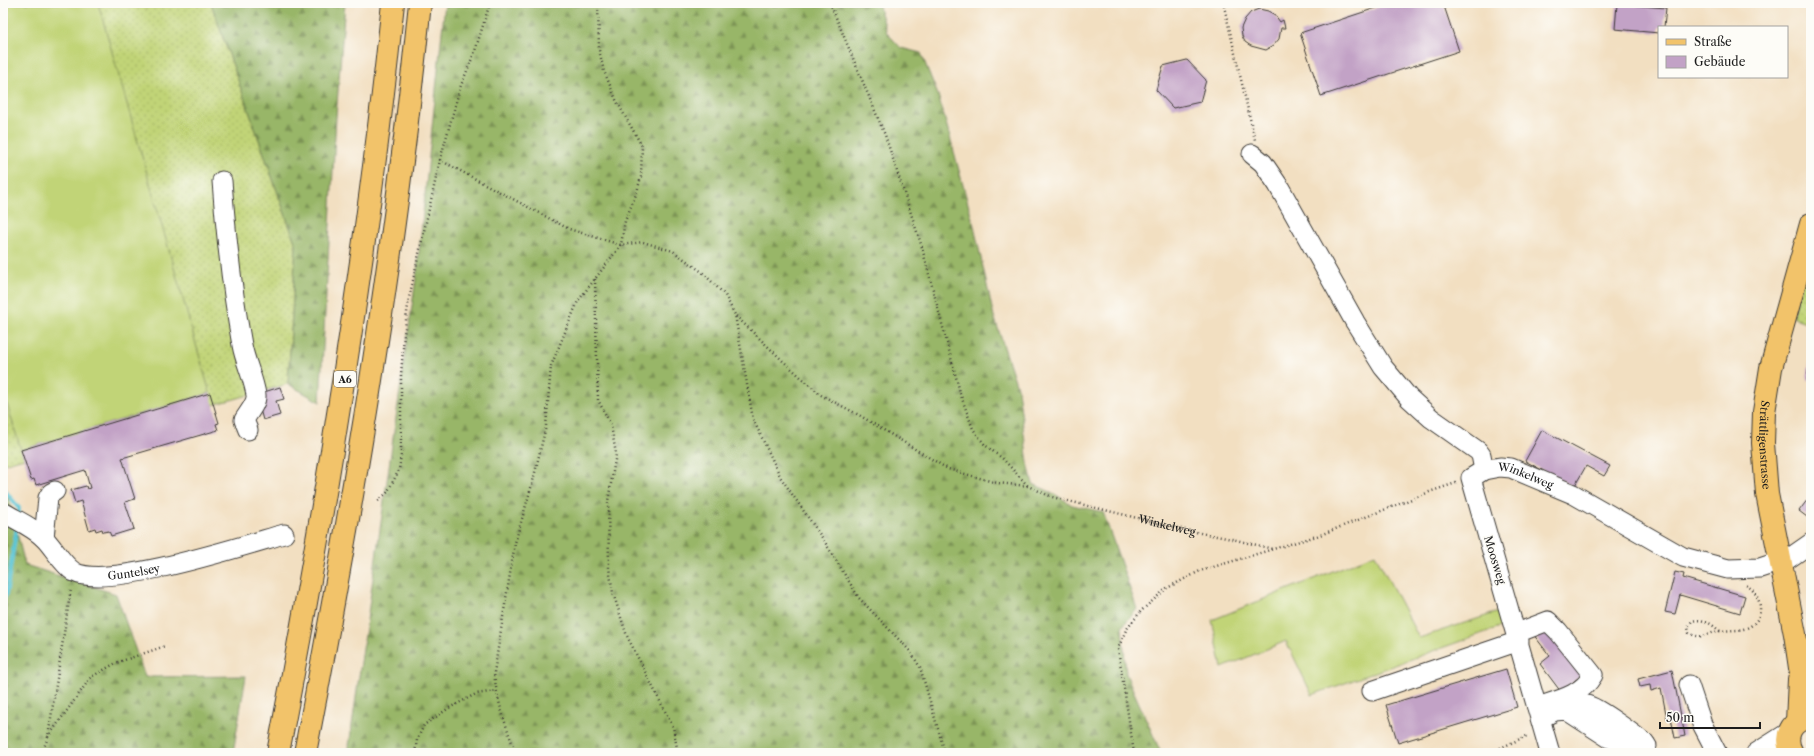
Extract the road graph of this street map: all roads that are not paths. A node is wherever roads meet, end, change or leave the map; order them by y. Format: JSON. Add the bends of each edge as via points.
{"nodes":[{"id":1,"x":393,"y":3,"type":"edge"},
{"id":2,"x":420,"y":3,"type":"edge"},
{"id":3,"x":1252,"y":154,"type":"road end"},
{"id":4,"x":222,"y":181,"type":"dead end"},
{"id":5,"x":1811,"y":224,"type":"edge"},
{"id":6,"x":248,"y":430,"type":"dead end"},
{"id":7,"x":1477,"y":474,"type":"junction"},
{"id":8,"x":54,"y":491,"type":"dead end"},
{"id":9,"x":14,"y":518,"type":"edge"},
{"id":10,"x":284,"y":534,"type":"dead end"},
{"id":11,"x":44,"y":538,"type":"junction"},
{"id":12,"x":1811,"y":543,"type":"edge"},
{"id":13,"x":1518,"y":637,"type":"junction"},
{"id":14,"x":1800,"y":668,"type":"junction"},
{"id":15,"x":1689,"y":685,"type":"dead end"},
{"id":16,"x":1372,"y":691,"type":"dead end"},
{"id":17,"x":1811,"y":701,"type":"edge"},
{"id":18,"x":1541,"y":718,"type":"junction"},
{"id":19,"x":1797,"y":731,"type":"edge"},
{"id":20,"x":1649,"y":748,"type":"edge"},
{"id":21,"x":278,"y":753,"type":"edge"},
{"id":22,"x":305,"y":753,"type":"edge"},
{"id":23,"x":1550,"y":753,"type":"edge"},
{"id":24,"x":1717,"y":753,"type":"edge"},
{"id":25,"x":1756,"y":753,"type":"edge"}],
"edges":[{"from":1,"to":21,"type":"main road","number":"A6","via":[[372,187],[347,370]]},
{"from":2,"to":22,"type":"main road","number":"A6","via":[[398,197],[371,382]]},
{"from":3,"to":7,"type":"street","name":"Moosweg","via":[[1264,163],[1278,185],[1355,322],[1383,366],[1431,418],[1478,451],[1481,455]]},
{"from":4,"to":6,"type":"street","via":[[238,322],[256,395],[256,400],[244,420]]},
{"from":5,"to":14,"type":"main road","name":"Strättligenstrasse","via":[[1771,368],[1764,412],[1763,443],[1765,484]]},
{"from":7,"to":12,"type":"street","name":"Winkelweg","via":[[1500,467],[1534,476],[1573,494],[1683,557],[1728,569],[1760,568],[1780,561]]},
{"from":7,"to":13,"type":"street","name":"Moosweg"},
{"from":8,"to":11,"type":"street","via":[[48,498]]},
{"from":9,"to":11,"type":"street","name":"Guntelsey"},
{"from":10,"to":11,"type":"street","name":"Guntelsey","via":[[162,568],[103,577],[82,576],[74,571]]},
{"from":13,"to":16,"type":"street"},
{"from":13,"to":18,"type":"street","name":"Moosweg"},
{"from":13,"to":18,"type":"street","via":[[1548,621],[1593,675],[1587,684]]},
{"from":14,"to":17,"type":"main road","name":"Strättligenstrasse"},
{"from":14,"to":19,"type":"main road","name":"Strättligenstrasse"},
{"from":15,"to":24,"type":"street","via":[[1702,724]]},
{"from":18,"to":20,"type":"street","via":[[1555,711],[1588,706],[1636,736]]},
{"from":18,"to":23,"type":"street","name":"Moosweg"},
{"from":19,"to":25,"type":"street"}]}
